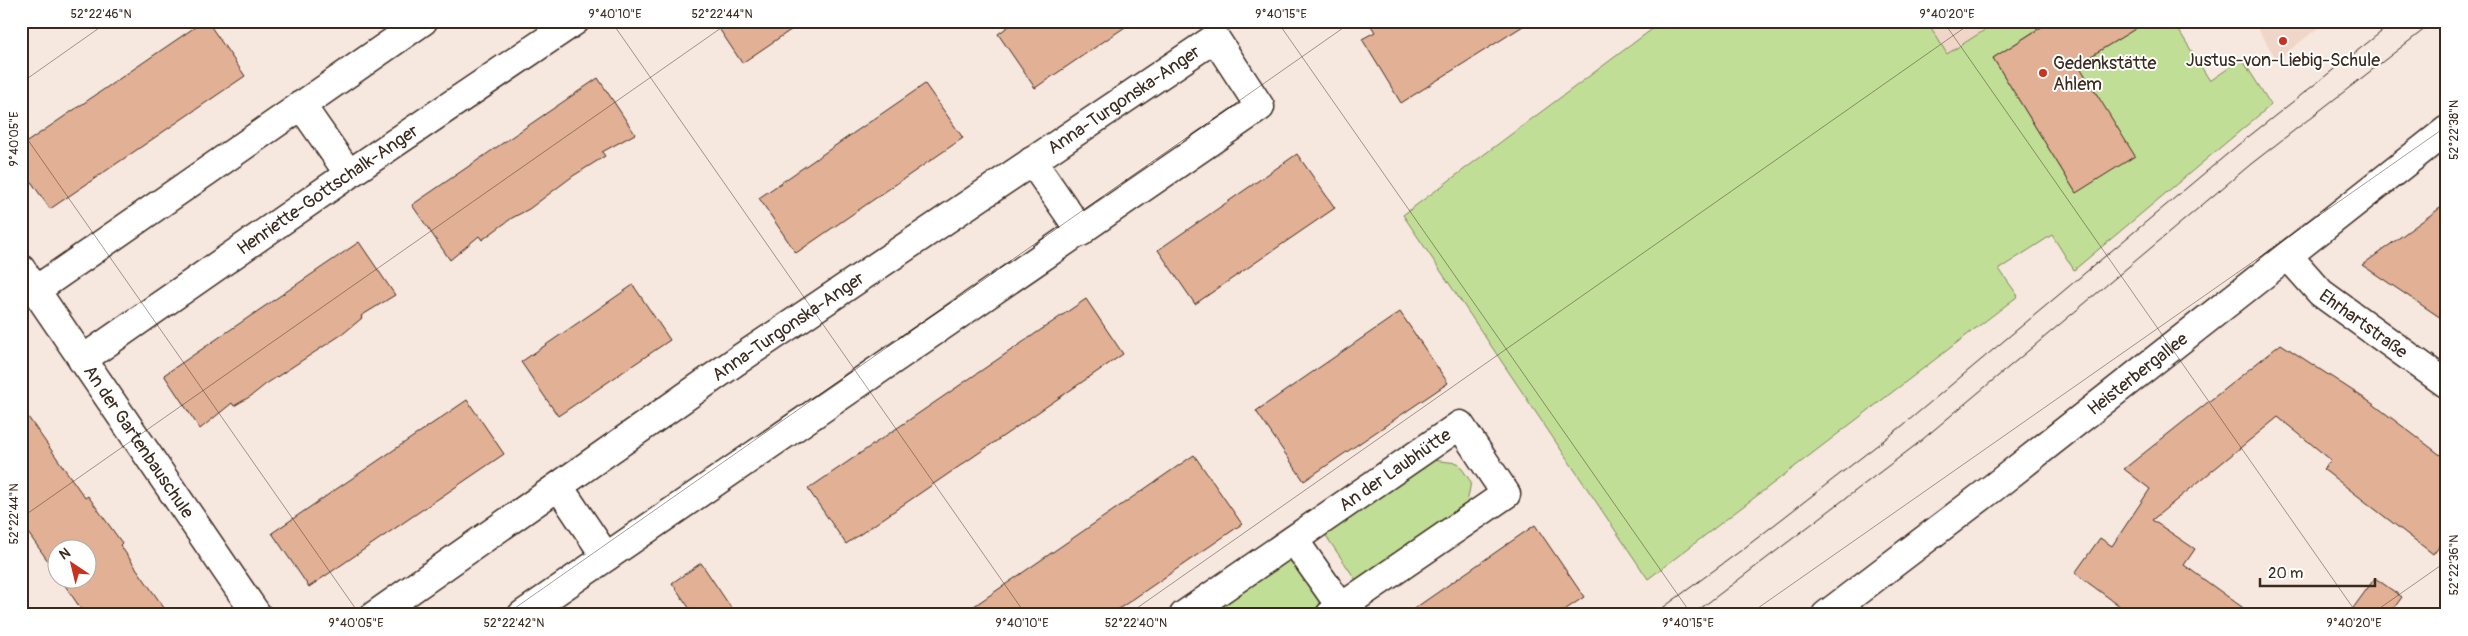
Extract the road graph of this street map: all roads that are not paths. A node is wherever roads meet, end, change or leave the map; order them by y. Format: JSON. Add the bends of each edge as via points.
{"nodes":[{"id":1,"x":423,"y":21,"type":"edge"},
{"id":2,"x":575,"y":21,"type":"edge"},
{"id":3,"x":301,"y":105,"type":"junction"},
{"id":4,"x":2447,"y":130,"type":"edge"},
{"id":5,"x":1032,"y":161,"type":"junction"},
{"id":6,"x":349,"y":174,"type":"junction"},
{"id":7,"x":1081,"y":232,"type":"junction"},
{"id":8,"x":2288,"y":256,"type":"junction"},
{"id":9,"x":29,"y":280,"type":"edge"},
{"id":10,"x":82,"y":360,"type":"junction"},
{"id":11,"x":2447,"y":384,"type":"edge"},
{"id":12,"x":559,"y":487,"type":"junction"},
{"id":13,"x":1294,"y":540,"type":"junction"},
{"id":14,"x":606,"y":557,"type":"junction"},
{"id":15,"x":1335,"y":611,"type":"edge"},
{"id":16,"x":257,"y":615,"type":"edge"},
{"id":17,"x":375,"y":615,"type":"edge"},
{"id":18,"x":522,"y":615,"type":"edge"},
{"id":19,"x":1184,"y":615,"type":"edge"},
{"id":20,"x":1826,"y":615,"type":"edge"}],
"edges":[{"from":1,"to":3,"type":"street"},
{"from":2,"to":6,"type":"street","name":"Henriette-Gottschalk-Anger"},
{"from":3,"to":6,"type":"street"},
{"from":3,"to":9,"type":"street"},
{"from":4,"to":8,"type":"street","name":"Heisterbergallee"},
{"from":5,"to":7,"type":"street"},
{"from":5,"to":7,"type":"street","name":"Anna-Turgonska-Anger","via":[[1215,38],[1260,107]]},
{"from":5,"to":12,"type":"street","name":"Anna-Turgonska-Anger","via":[[743,357]]},
{"from":6,"to":10,"type":"street","name":"Henriette-Gottschalk-Anger"},
{"from":7,"to":14,"type":"street","name":"Anna-Turgonska-Anger"},
{"from":8,"to":11,"type":"street","name":"Ehrhartstraße","via":[[2320,293]]},
{"from":8,"to":20,"type":"street","name":"Heisterbergallee"},
{"from":9,"to":10,"type":"street","name":"An der Gartenbauschule"},
{"from":10,"to":16,"type":"street","name":"An der Gartenbauschule"},
{"from":12,"to":14,"type":"street"},
{"from":12,"to":17,"type":"street","name":"Anna-Turgonska-Anger"},
{"from":13,"to":15,"type":"street"},
{"from":13,"to":15,"type":"street","name":"An der Laubhütte","via":[[1460,425],[1506,494]]},
{"from":13,"to":19,"type":"street","name":"An der Laubhütte"},
{"from":14,"to":18,"type":"street","name":"Anna-Turgonska-Anger"}]}
